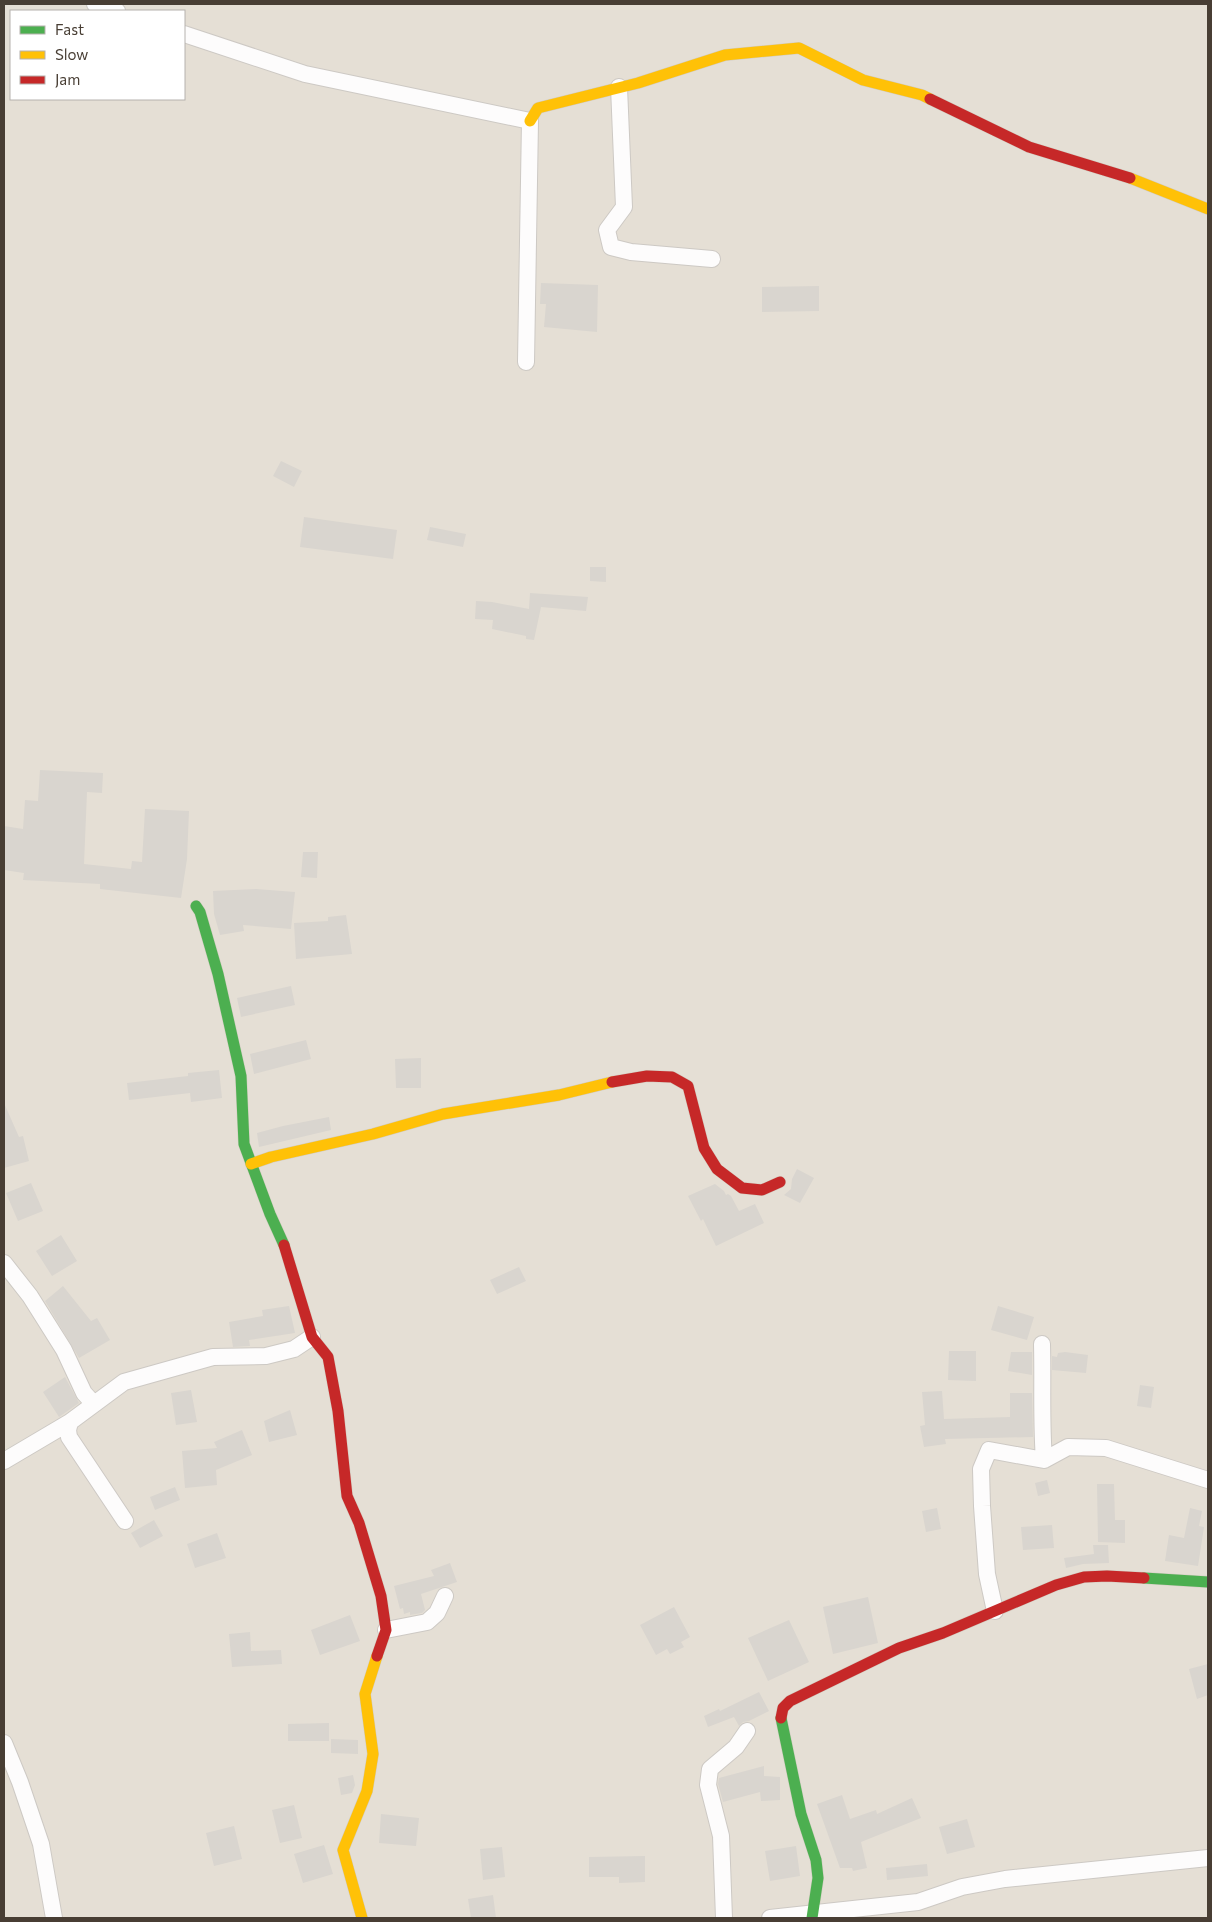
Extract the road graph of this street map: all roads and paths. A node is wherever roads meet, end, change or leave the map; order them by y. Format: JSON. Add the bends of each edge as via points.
{"nodes":[{"id":1,"x":95,"y":4,"type":"edge"},
{"id":2,"x":114,"y":10,"type":"edge"},
{"id":3,"x":185,"y":34,"type":"edge"},
{"id":4,"x":619,"y":87,"type":"junction"},
{"id":5,"x":530,"y":121,"type":"junction"},
{"id":6,"x":1208,"y":209,"type":"edge"},
{"id":7,"x":712,"y":259,"type":"dead end"},
{"id":8,"x":526,"y":362,"type":"dead end"},
{"id":9,"x":196,"y":906,"type":"dead end"},
{"id":10,"x":251,"y":1164,"type":"junction"},
{"id":11,"x":780,"y":1182,"type":"dead end"},
{"id":12,"x":4,"y":1263,"type":"edge"},
{"id":13,"x":312,"y":1338,"type":"junction"},
{"id":14,"x":1042,"y":1344,"type":"dead end"},
{"id":15,"x":94,"y":1404,"type":"junction"},
{"id":16,"x":70,"y":1422,"type":"junction"},
{"id":17,"x":1044,"y":1460,"type":"junction"},
{"id":18,"x":4,"y":1461,"type":"edge"},
{"id":19,"x":1208,"y":1480,"type":"edge"},
{"id":20,"x":125,"y":1521,"type":"dead end"},
{"id":21,"x":1208,"y":1582,"type":"edge"},
{"id":22,"x":445,"y":1596,"type":"dead end"},
{"id":23,"x":995,"y":1611,"type":"junction"},
{"id":24,"x":386,"y":1630,"type":"junction"},
{"id":25,"x":747,"y":1730,"type":"dead end"},
{"id":26,"x":5,"y":1749,"type":"edge"},
{"id":27,"x":1208,"y":1858,"type":"edge"},
{"id":28,"x":812,"y":1916,"type":"edge"},
{"id":29,"x":54,"y":1918,"type":"edge"},
{"id":30,"x":362,"y":1918,"type":"edge"},
{"id":31,"x":724,"y":1918,"type":"edge"},
{"id":32,"x":770,"y":1918,"type":"edge"}],
"edges":[{"from":1,"to":2,"type":"street"},
{"from":3,"to":5,"type":"street","via":[[305,74]]},
{"from":4,"to":5,"type":"street","via":[[538,108]]},
{"from":4,"to":6,"type":"street","via":[[725,55],[799,48],[863,80],[922,95],[1029,147],[1146,183]]},
{"from":4,"to":7,"type":"street","via":[[624,207],[607,230],[611,247],[631,252]]},
{"from":5,"to":8,"type":"street"},
{"from":9,"to":10,"type":"street","via":[[218,974],[241,1076],[244,1144]]},
{"from":10,"to":11,"type":"street","via":[[443,1114],[559,1095],[647,1076],[672,1077],[688,1086],[704,1148],[717,1169],[742,1188],[762,1190]]},
{"from":10,"to":13,"type":"street","via":[[286,1250]]},
{"from":12,"to":15,"type":"street","via":[[30,1296],[64,1350],[84,1393]]},
{"from":13,"to":15,"type":"street","via":[[294,1349],[266,1356],[213,1358],[157,1372],[124,1382]]},
{"from":13,"to":24,"type":"street","via":[[328,1357],[338,1411],[347,1496],[359,1523],[381,1596]]},
{"from":14,"to":17,"type":"street"},
{"from":15,"to":16,"type":"street"},
{"from":16,"to":18,"type":"street"},
{"from":16,"to":20,"type":"street","via":[[69,1438]]},
{"from":17,"to":19,"type":"street","via":[[1068,1447],[1106,1448]]},
{"from":17,"to":23,"type":"street","via":[[989,1450],[981,1469],[986,1574]]},
{"from":21,"to":23,"type":"street","via":[[1107,1576],[1084,1578],[1056,1585]]},
{"from":22,"to":24,"type":"street","via":[[437,1613],[427,1622]]},
{"from":23,"to":28,"type":"street","via":[[899,1648],[790,1701],[783,1708],[780,1718],[790,1768],[800,1814],[816,1860],[818,1878]]},
{"from":24,"to":30,"type":"street","via":[[365,1694],[373,1754],[367,1790],[344,1850]]},
{"from":25,"to":31,"type":"street","via":[[736,1748],[710,1769],[708,1785],[721,1836]]},
{"from":26,"to":29,"type":"street","via":[[41,1844]]},
{"from":27,"to":28,"type":"street","via":[[1005,1878],[918,1902]]},
{"from":28,"to":32,"type":"street"}]}
